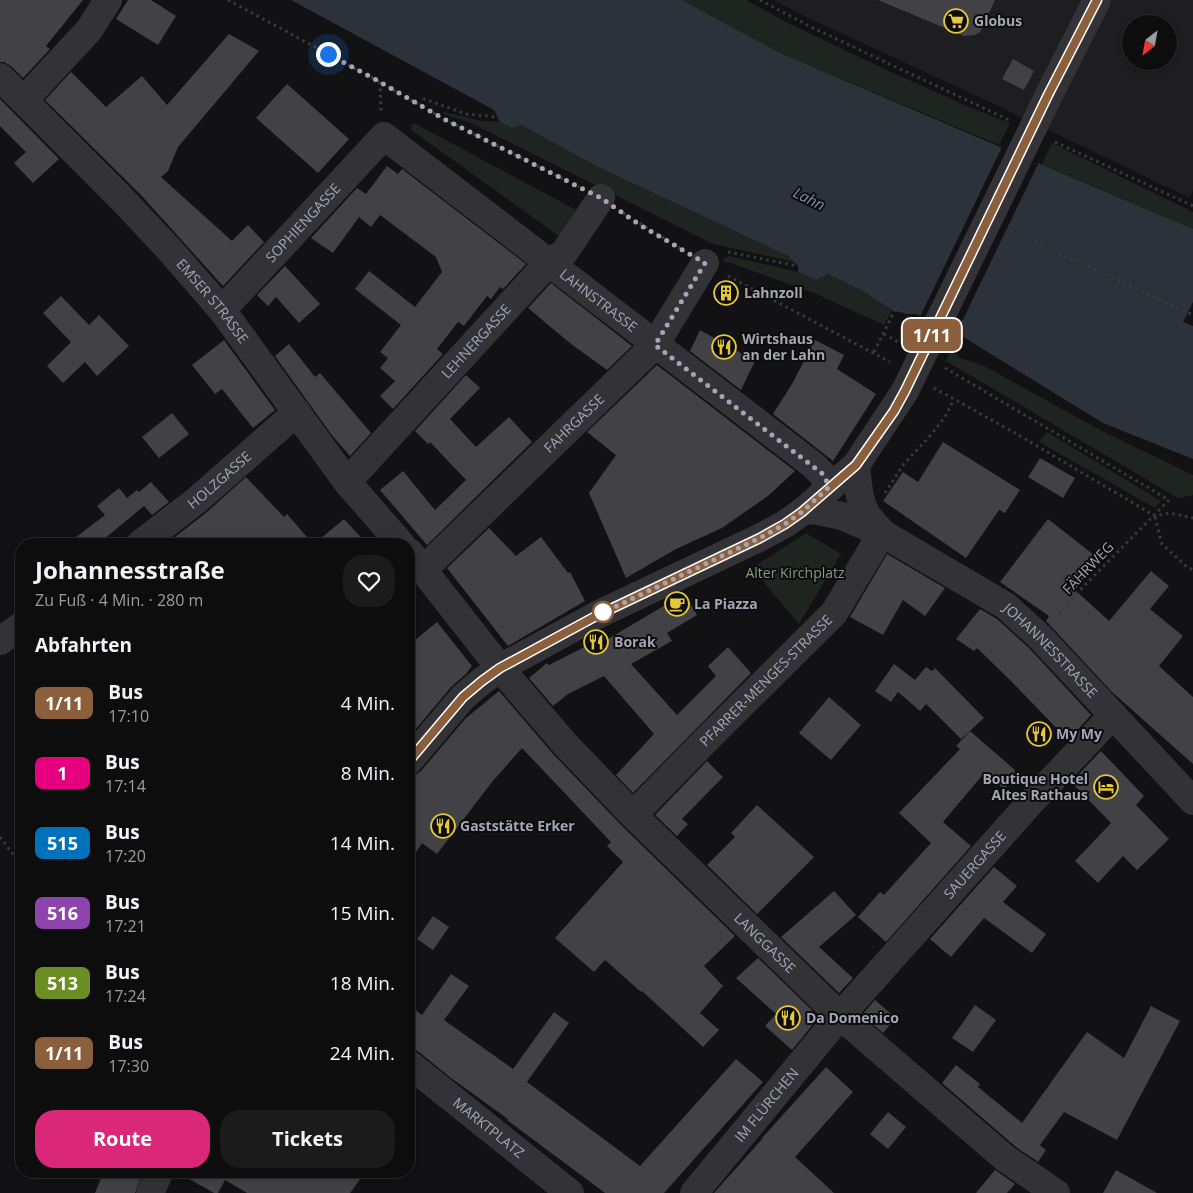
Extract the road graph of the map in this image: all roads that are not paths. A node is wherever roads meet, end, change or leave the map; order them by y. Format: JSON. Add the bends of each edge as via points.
{"nodes":[{"id":1,"x":108,"y":0,"type":"edge"},
{"id":2,"x":1097,"y":0,"type":"edge"},
{"id":3,"x":0,"y":77,"type":"edge"},
{"id":4,"x":24,"y":100,"type":"junction"},
{"id":5,"x":384,"y":136,"type":"joint"},
{"id":6,"x":601,"y":198,"type":"road end"},
{"id":7,"x":548,"y":262,"type":"junction"},
{"id":8,"x":708,"y":265,"type":"road end"},
{"id":9,"x":222,"y":310,"type":"junction"},
{"id":10,"x":655,"y":345,"type":"junction"},
{"id":11,"x":297,"y":412,"type":"junction"},
{"id":12,"x":856,"y":465,"type":"junction"},
{"id":13,"x":347,"y":482,"type":"junction"},
{"id":14,"x":829,"y":487,"type":"junction"},
{"id":15,"x":852,"y":509,"type":"junction"},
{"id":16,"x":802,"y":512,"type":"junction"},
{"id":17,"x":882,"y":533,"type":"junction"},
{"id":18,"x":148,"y":538,"type":"edge"},
{"id":19,"x":396,"y":538,"type":"edge"},
{"id":20,"x":416,"y":561,"type":"edge"},
{"id":21,"x":15,"y":630,"type":"edge"},
{"id":22,"x":0,"y":641,"type":"edge"},
{"id":23,"x":500,"y":668,"type":"junction"},
{"id":24,"x":1114,"y":715,"type":"junction"},
{"id":25,"x":415,"y":754,"type":"edge"},
{"id":26,"x":1193,"y":801,"type":"edge"},
{"id":27,"x":633,"y":815,"type":"junction"},
{"id":28,"x":840,"y":1016,"type":"junction"},
{"id":29,"x":415,"y":1069,"type":"edge"},
{"id":30,"x":157,"y":1178,"type":"edge"},
{"id":31,"x":150,"y":1193,"type":"edge"},
{"id":32,"x":570,"y":1193,"type":"edge"},
{"id":33,"x":694,"y":1193,"type":"edge"},
{"id":34,"x":1056,"y":1193,"type":"edge"}],
"edges":[{"from":1,"to":4,"type":"street","via":[[89,30]]},
{"from":2,"to":12,"type":"street","bridge":true,"via":[[911,381]]},
{"from":3,"to":4,"type":"street","name":"EMSER STRASSE"},
{"from":4,"to":9,"type":"street","name":"EMSER STRASSE","via":[[127,204]]},
{"from":5,"to":7,"type":"street","name":"LAHNSTRASSE"},
{"from":5,"to":9,"type":"street","name":"SOPHIENGASSE"},
{"from":6,"to":7,"type":"street","name":"LEHNERGASSE","via":[[564,254]]},
{"from":7,"to":10,"type":"street","name":"LAHNSTRASSE"},
{"from":7,"to":13,"type":"street","name":"LEHNERGASSE"},
{"from":8,"to":10,"type":"street","name":"FAHRGASSE"},
{"from":9,"to":11,"type":"street","name":"EMSER STRASSE"},
{"from":10,"to":14,"type":"street","name":"LAHNSTRASSE","via":[[813,465],[824,475]]},
{"from":10,"to":20,"type":"street","name":"FAHRGASSE"},
{"from":11,"to":13,"type":"street","name":"EMSER STRASSE"},
{"from":11,"to":18,"type":"street","name":"HOLZGASSE","via":[[197,500]]},
{"from":12,"to":14,"type":"street"},
{"from":12,"to":15,"type":"street","via":[[858,489]]},
{"from":13,"to":19,"type":"street","name":"EMSER STRASSE"},
{"from":14,"to":15,"type":"street","name":"LAHNSTRASSE","via":[[832,502]]},
{"from":14,"to":16,"type":"street"},
{"from":15,"to":16,"type":"street","name":"JOHANNESSTRASSE"},
{"from":15,"to":17,"type":"street","name":"JOHANNESSTRASSE"},
{"from":16,"to":23,"type":"street","via":[[760,538],[598,615]]},
{"from":17,"to":24,"type":"street","name":"JOHANNESSTRASSE","via":[[1006,606]]},
{"from":17,"to":27,"type":"street","name":"PFARRER-MENGES-STRASSE","via":[[834,613]]},
{"from":20,"to":23,"type":"street"},
{"from":21,"to":22,"type":"street"},
{"from":23,"to":25,"type":"street","via":[[463,697]]},
{"from":23,"to":27,"type":"street","name":"LANGGASSE","via":[[564,744]]},
{"from":24,"to":26,"type":"street","name":"JOHANNESSTRASSE"},
{"from":24,"to":28,"type":"street","name":"SAUERGASSE","via":[[1030,802]]},
{"from":27,"to":28,"type":"street","name":"LANGGASSE"},
{"from":28,"to":33,"type":"street","name":"IM FLÜRCHEN"},
{"from":28,"to":34,"type":"street","name":"LANGGASSE","via":[[1006,1159]]},
{"from":29,"to":32,"type":"street","name":"MARKTPLATZ"},
{"from":30,"to":31,"type":"street"}]}
